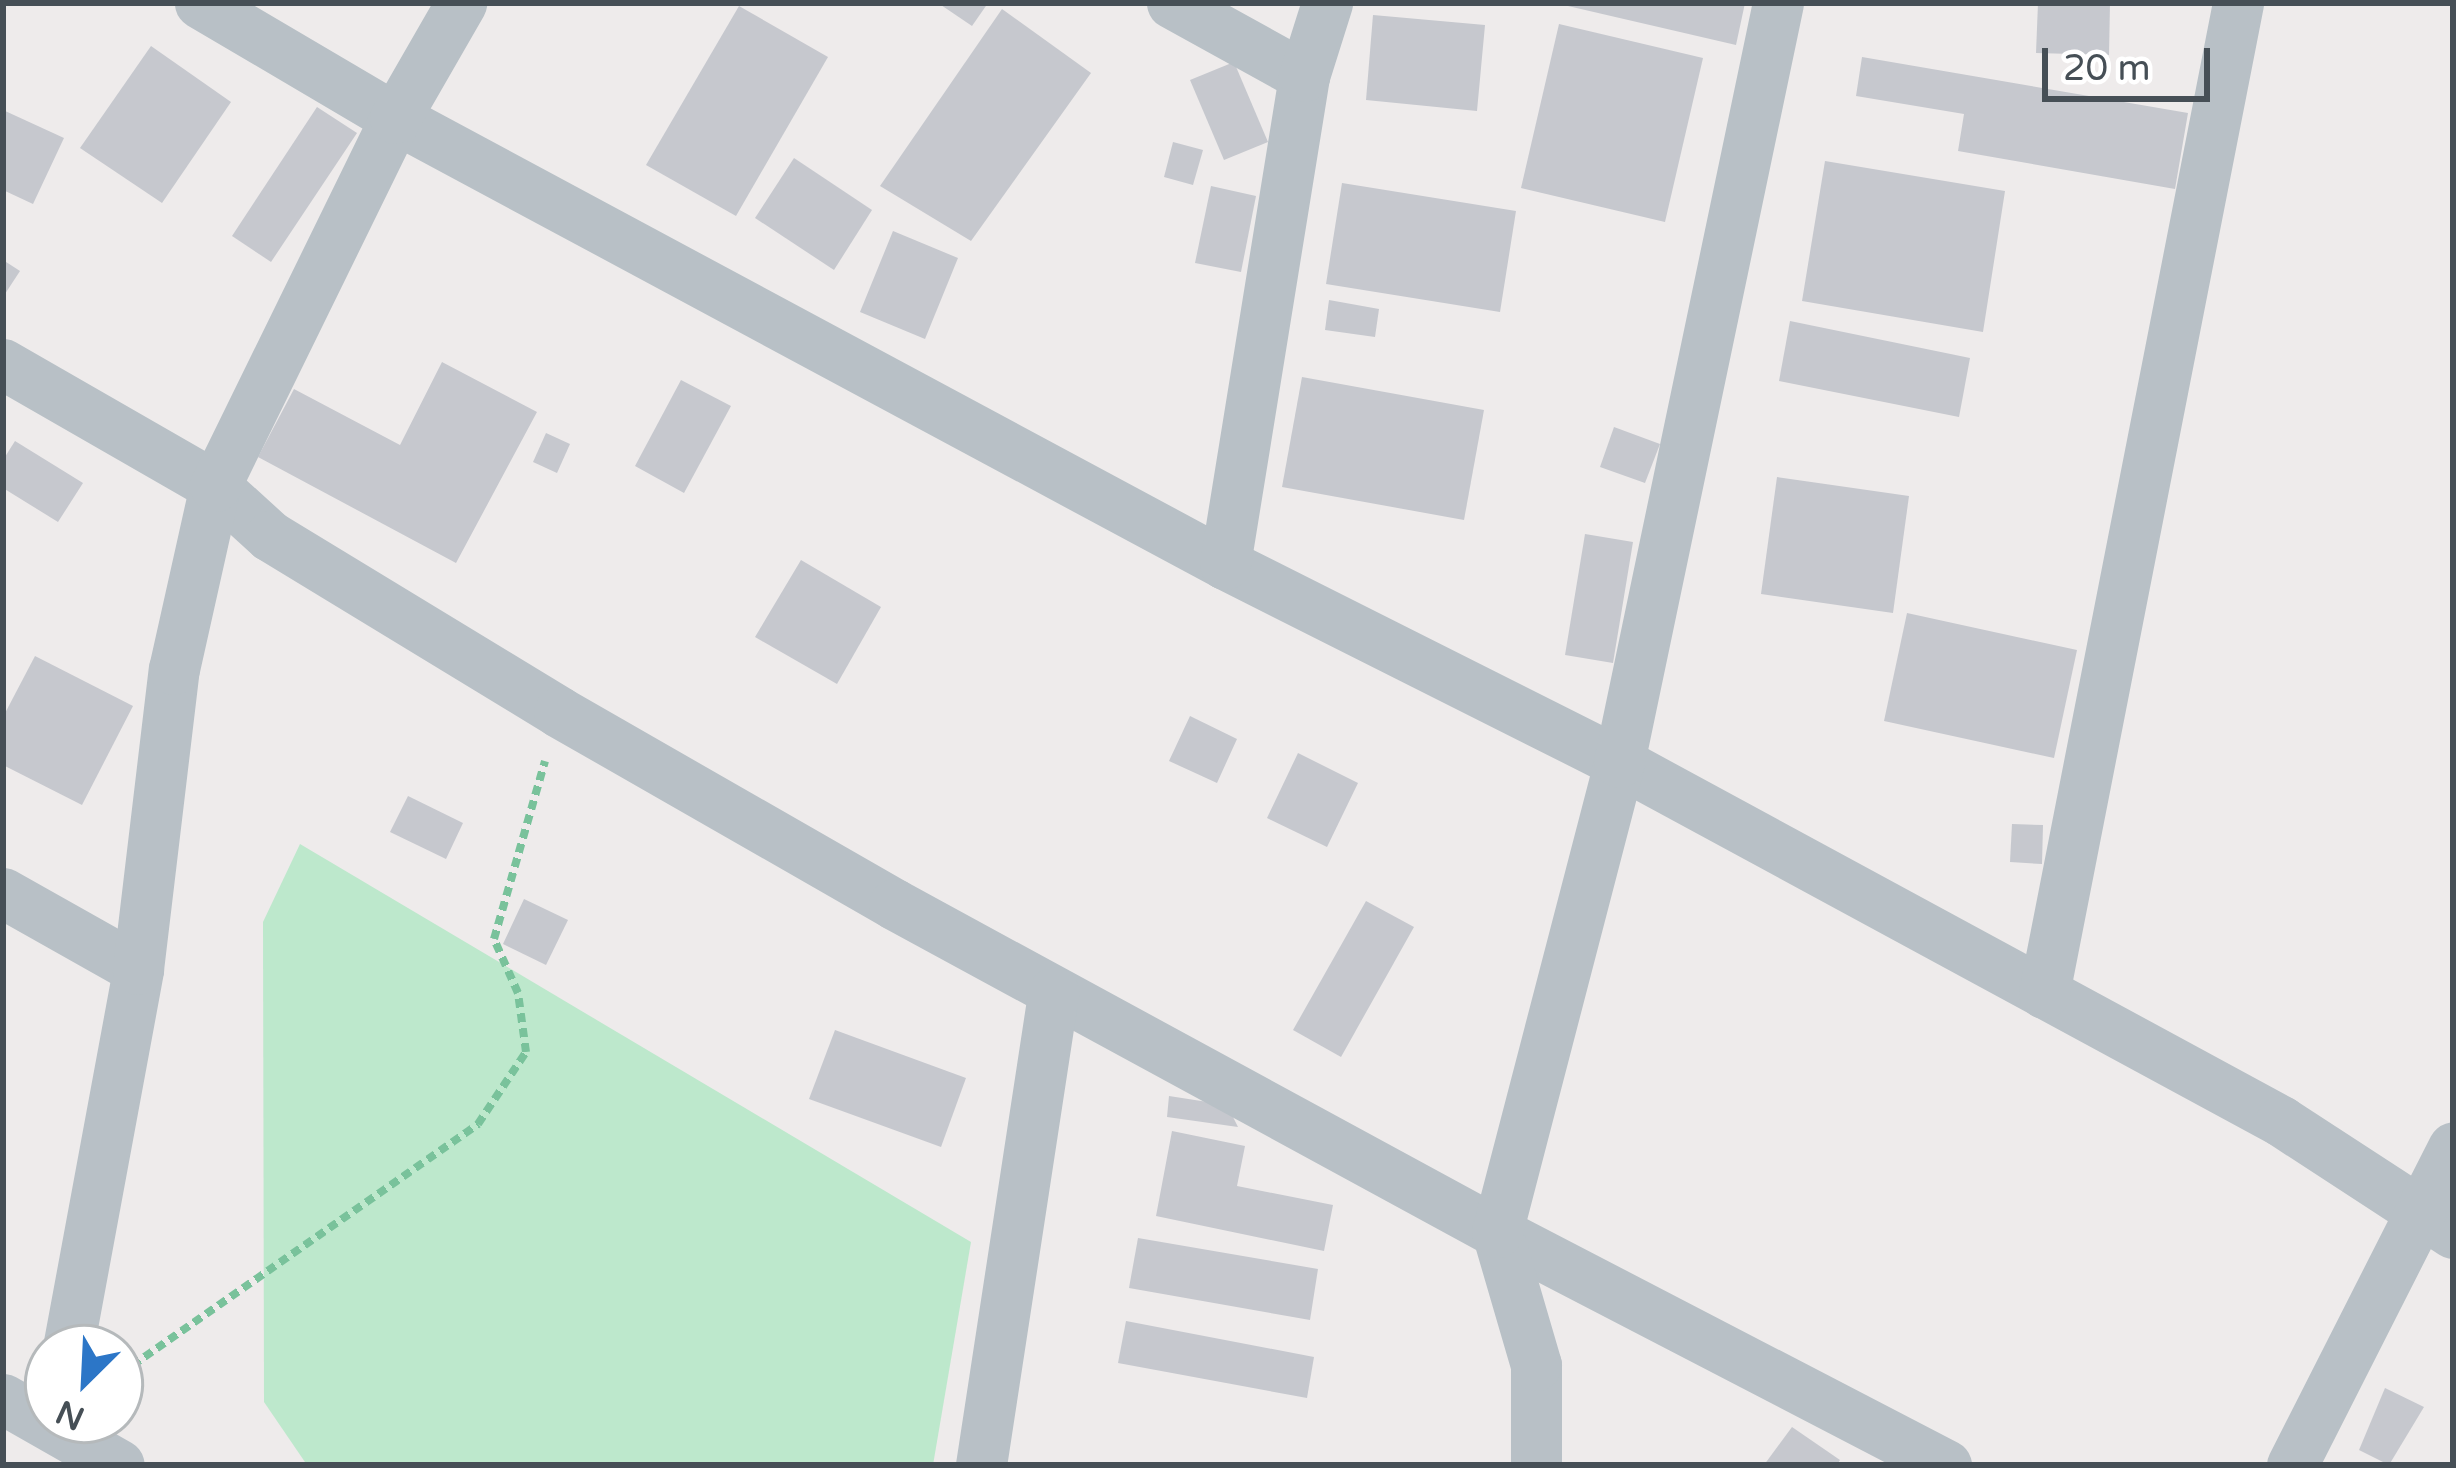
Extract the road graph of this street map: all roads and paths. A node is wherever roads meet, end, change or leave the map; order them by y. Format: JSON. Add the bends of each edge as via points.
{"nodes":[{"id":1,"x":200,"y":3,"type":"edge"},
{"id":2,"x":461,"y":3,"type":"edge"},
{"id":3,"x":1172,"y":3,"type":"edge"},
{"id":4,"x":1327,"y":3,"type":"edge"},
{"id":5,"x":1778,"y":3,"type":"edge"},
{"id":6,"x":2238,"y":3,"type":"edge"},
{"id":7,"x":1304,"y":76,"type":"junction"},
{"id":8,"x":394,"y":118,"type":"junction"},
{"id":9,"x":3,"y":364,"type":"edge"},
{"id":10,"x":215,"y":486,"type":"junction"},
{"id":11,"x":1225,"y":563,"type":"junction"},
{"id":12,"x":560,"y":712,"type":"junction"},
{"id":13,"x":1619,"y":762,"type":"junction"},
{"id":14,"x":3,"y":893,"type":"edge"},
{"id":15,"x":138,"y":969,"type":"junction"},
{"id":16,"x":1053,"y":992,"type":"junction"},
{"id":17,"x":2044,"y":993,"type":"junction"},
{"id":18,"x":2453,"y":1148,"type":"edge"},
{"id":19,"x":2433,"y":1224,"type":"edge"},
{"id":20,"x":1497,"y":1232,"type":"junction"},
{"id":21,"x":72,"y":1324,"type":"edge"},
{"id":22,"x":144,"y":1356,"type":"edge"},
{"id":23,"x":68,"y":1444,"type":"edge"},
{"id":24,"x":119,"y":1465,"type":"edge"},
{"id":25,"x":981,"y":1465,"type":"edge"},
{"id":26,"x":1536,"y":1465,"type":"edge"},
{"id":27,"x":1946,"y":1465,"type":"edge"},
{"id":28,"x":2292,"y":1465,"type":"edge"}],
"edges":[{"from":1,"to":8,"type":"street"},
{"from":2,"to":8,"type":"street"},
{"from":3,"to":7,"type":"street"},
{"from":4,"to":7,"type":"street"},
{"from":5,"to":13,"type":"street"},
{"from":6,"to":17,"type":"street"},
{"from":7,"to":11,"type":"street"},
{"from":8,"to":10,"type":"street"},
{"from":8,"to":11,"type":"street"},
{"from":9,"to":10,"type":"street"},
{"from":10,"to":12,"type":"street","via":[[270,536]]},
{"from":10,"to":15,"type":"street","via":[[174,669]]},
{"from":11,"to":13,"type":"street"},
{"from":12,"to":16,"type":"street"},
{"from":12,"to":22,"type":"path","via":[[494,938],[518,993],[526,1052],[478,1124]]},
{"from":13,"to":17,"type":"street"},
{"from":13,"to":20,"type":"street"},
{"from":14,"to":15,"type":"street"},
{"from":15,"to":21,"type":"street"},
{"from":16,"to":20,"type":"street"},
{"from":16,"to":25,"type":"street"},
{"from":17,"to":19,"type":"street","via":[[2281,1121]]},
{"from":18,"to":19,"type":"street"},
{"from":19,"to":28,"type":"street"},
{"from":20,"to":26,"type":"street","via":[[1537,1365]]},
{"from":20,"to":27,"type":"street"},
{"from":23,"to":24,"type":"street"}]}
